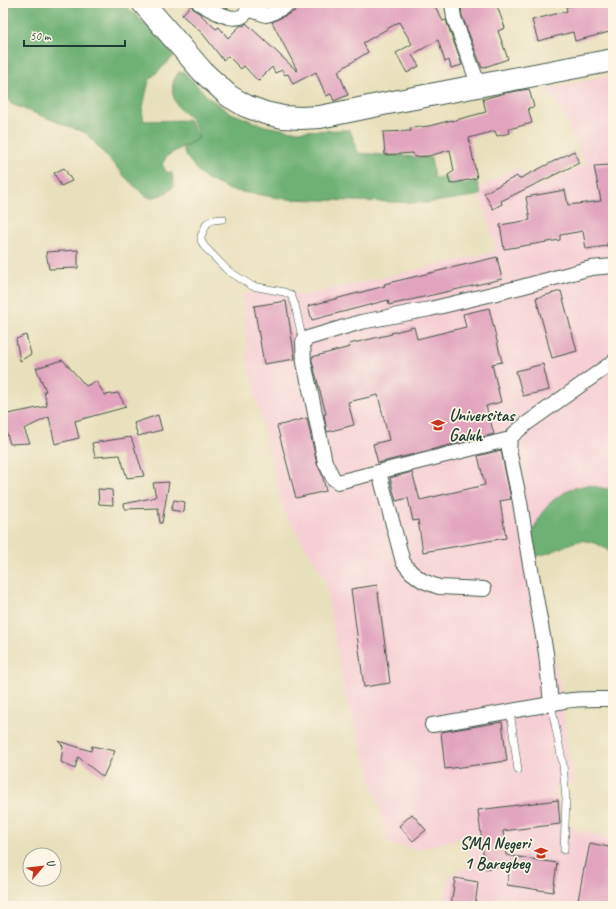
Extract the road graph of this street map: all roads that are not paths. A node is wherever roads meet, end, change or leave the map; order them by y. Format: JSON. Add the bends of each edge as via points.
{"nodes":[{"id":1,"x":142,"y":3,"type":"edge"},
{"id":2,"x":199,"y":3,"type":"edge"},
{"id":3,"x":291,"y":3,"type":"edge"},
{"id":4,"x":452,"y":3,"type":"edge"},
{"id":5,"x":249,"y":6,"type":"edge"},
{"id":6,"x":613,"y":60,"type":"edge"},
{"id":7,"x":479,"y":86,"type":"junction"},
{"id":8,"x":223,"y":219,"type":"dead end"},
{"id":9,"x":613,"y":266,"type":"edge"},
{"id":10,"x":303,"y":342,"type":"junction"},
{"id":11,"x":613,"y":362,"type":"edge"},
{"id":12,"x":510,"y":439,"type":"junction"},
{"id":13,"x":379,"y":472,"type":"junction"},
{"id":14,"x":484,"y":588,"type":"dead end"},
{"id":15,"x":613,"y":699,"type":"edge"},
{"id":16,"x":551,"y":704,"type":"junction"},
{"id":17,"x":510,"y":711,"type":"junction"},
{"id":18,"x":432,"y":725,"type":"dead end"},
{"id":19,"x":518,"y":770,"type":"dead end"},
{"id":20,"x":564,"y":850,"type":"dead end"}],
"edges":[{"from":1,"to":7,"type":"highway","via":[[203,72],[229,96],[266,113],[283,117],[320,117]]},
{"from":2,"to":5,"type":"street","via":[[214,12],[233,18],[245,14]]},
{"from":3,"to":5,"type":"street","via":[[266,15]]},
{"from":4,"to":7,"type":"street","via":[[454,18]]},
{"from":6,"to":7,"type":"highway"},
{"from":8,"to":10,"type":"lane","via":[[207,223],[201,236],[202,243],[223,266],[252,286],[291,295]]},
{"from":9,"to":10,"type":"street","via":[[591,268],[521,288],[361,322],[308,338]]},
{"from":10,"to":13,"type":"street","via":[[304,363],[325,462],[333,478],[338,482]]},
{"from":11,"to":12,"type":"street","via":[[526,424]]},
{"from":12,"to":13,"type":"street"},
{"from":12,"to":16,"type":"street","via":[[508,450],[520,502],[546,653]]},
{"from":13,"to":14,"type":"street","via":[[403,562],[411,572],[423,581],[439,587]]},
{"from":15,"to":16,"type":"street","via":[[560,701]]},
{"from":16,"to":17,"type":"street"},
{"from":16,"to":20,"type":"lane","via":[[563,765],[566,799]]},
{"from":17,"to":18,"type":"street"},
{"from":17,"to":19,"type":"lane"}]}
